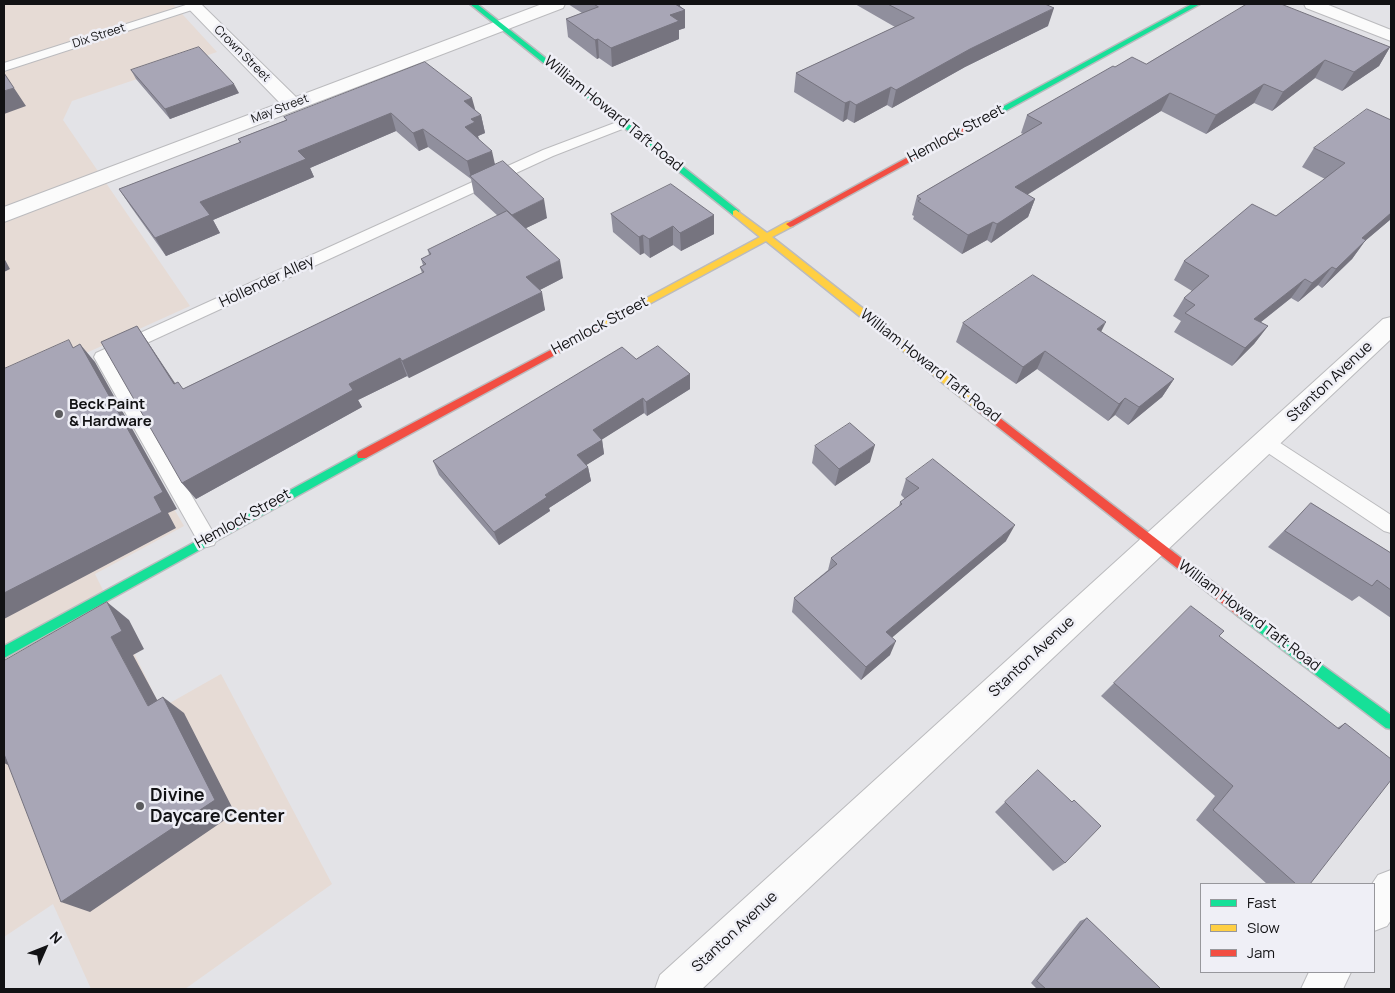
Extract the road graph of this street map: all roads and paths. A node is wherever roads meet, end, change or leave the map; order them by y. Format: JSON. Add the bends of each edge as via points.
{"nodes":[{"id":1,"x":473,"y":4,"type":"edge"},
{"id":2,"x":557,"y":4,"type":"edge"},
{"id":3,"x":1197,"y":4,"type":"edge"},
{"id":4,"x":1312,"y":4,"type":"edge"},
{"id":5,"x":194,"y":5,"type":"edge"},
{"id":6,"x":501,"y":25,"type":"junction"},
{"id":7,"x":1391,"y":36,"type":"edge"},
{"id":8,"x":4,"y":67,"type":"edge"},
{"id":9,"x":292,"y":104,"type":"junction"},
{"id":10,"x":625,"y":123,"type":"junction"},
{"id":11,"x":4,"y":216,"type":"edge"},
{"id":12,"x":767,"y":236,"type":"junction"},
{"id":13,"x":1391,"y":325,"type":"edge"},
{"id":14,"x":1265,"y":442,"type":"junction"},
{"id":15,"x":1391,"y":524,"type":"edge"},
{"id":16,"x":207,"y":539,"type":"junction"},
{"id":17,"x":1155,"y":544,"type":"junction"},
{"id":18,"x":4,"y":652,"type":"edge"},
{"id":19,"x":1391,"y":724,"type":"edge"},
{"id":20,"x":1391,"y":888,"type":"edge"},
{"id":21,"x":1375,"y":912,"type":"edge"},
{"id":22,"x":1331,"y":973,"type":"edge"},
{"id":23,"x":674,"y":989,"type":"edge"},
{"id":24,"x":1320,"y":989,"type":"edge"}],
"edges":[{"from":1,"to":6,"type":"street","name":"William Howard Taft Road"},
{"from":2,"to":6,"type":"street","name":"May Street"},
{"from":3,"to":12,"type":"street","name":"Hemlock Street"},
{"from":4,"to":7,"type":"street"},
{"from":5,"to":8,"type":"lane","name":"Dix Street"},
{"from":5,"to":9,"type":"street","name":"Crown Street"},
{"from":6,"to":9,"type":"street","name":"May Street"},
{"from":6,"to":10,"type":"street","name":"William Howard Taft Road"},
{"from":9,"to":11,"type":"street","name":"May Street"},
{"from":10,"to":12,"type":"street","name":"William Howard Taft Road"},
{"from":10,"to":16,"type":"lane","name":"Hollender Alley","via":[[548,153],[102,357]]},
{"from":12,"to":16,"type":"street","name":"Hemlock Street"},
{"from":12,"to":17,"type":"street","name":"William Howard Taft Road"},
{"from":13,"to":14,"type":"street","name":"Stanton Avenue"},
{"from":14,"to":15,"type":"lane"},
{"from":14,"to":17,"type":"street","name":"Stanton Avenue"},
{"from":16,"to":18,"type":"street","name":"Hemlock Street"},
{"from":17,"to":19,"type":"street","name":"William Howard Taft Road"},
{"from":17,"to":23,"type":"street","name":"Stanton Avenue"},
{"from":20,"to":21,"type":"street"},
{"from":22,"to":24,"type":"street"}]}
